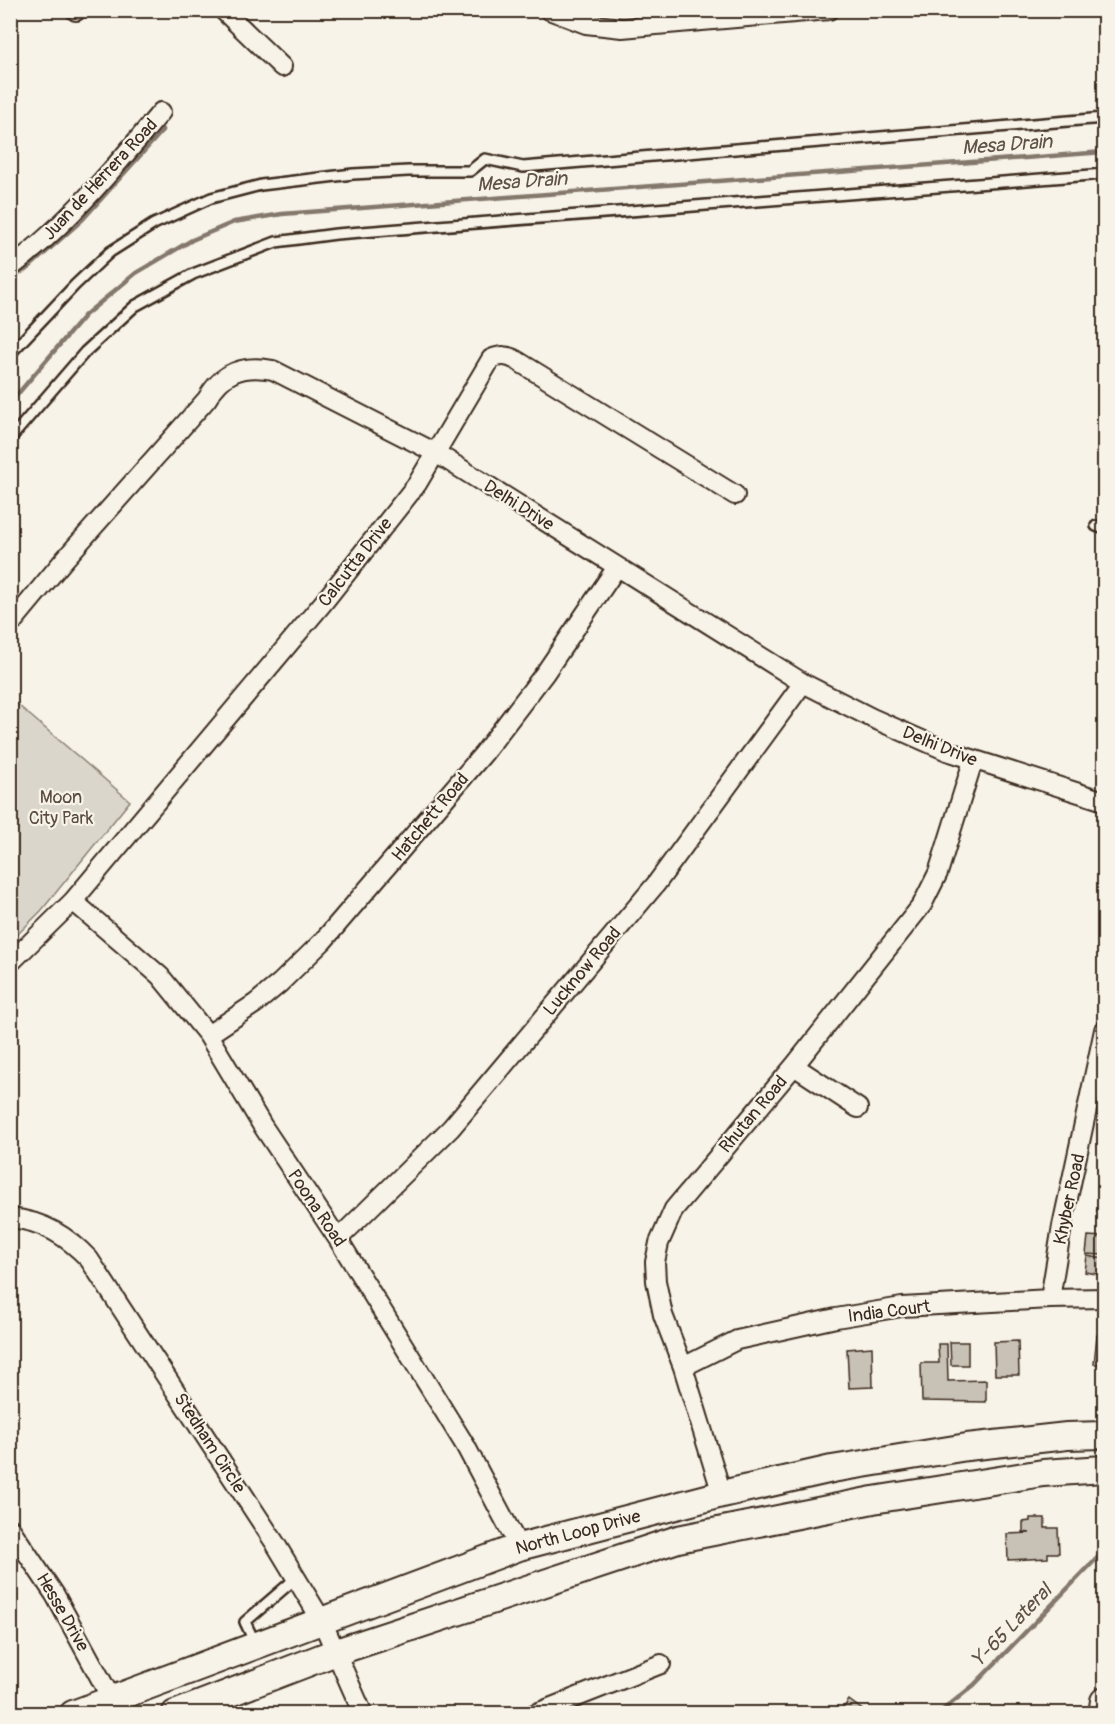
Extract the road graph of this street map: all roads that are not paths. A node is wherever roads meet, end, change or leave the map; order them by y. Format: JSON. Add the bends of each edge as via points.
{"nodes":[{"id":1,"x":223,"y":10,"type":"edge"},
{"id":2,"x":549,"y":10,"type":"edge"},
{"id":3,"x":829,"y":10,"type":"edge"},
{"id":4,"x":702,"y":16,"type":"edge"},
{"id":5,"x":282,"y":67,"type":"dead end"},
{"id":6,"x":161,"y":112,"type":"dead end"},
{"id":7,"x":1104,"y":118,"type":"edge"},
{"id":8,"x":1104,"y":174,"type":"edge"},
{"id":9,"x":10,"y":268,"type":"edge"},
{"id":10,"x":10,"y":354,"type":"edge"},
{"id":11,"x":10,"y":439,"type":"edge"},
{"id":12,"x":436,"y":453,"type":"junction"},
{"id":13,"x":735,"y":495,"type":"dead end"},
{"id":14,"x":617,"y":567,"type":"junction"},
{"id":15,"x":10,"y":625,"type":"edge"},
{"id":16,"x":803,"y":683,"type":"junction"},
{"id":17,"x":974,"y":761,"type":"junction"},
{"id":18,"x":1104,"y":801,"type":"edge"},
{"id":19,"x":73,"y":901,"type":"junction"},
{"id":20,"x":10,"y":963,"type":"edge"},
{"id":21,"x":1104,"y":1030,"type":"edge"},
{"id":22,"x":208,"y":1035,"type":"junction"},
{"id":23,"x":794,"y":1065,"type":"junction"},
{"id":24,"x":858,"y":1108,"type":"dead end"},
{"id":25,"x":10,"y":1218,"type":"edge"},
{"id":26,"x":338,"y":1239,"type":"junction"},
{"id":27,"x":1104,"y":1298,"type":"edge"},
{"id":28,"x":1050,"y":1299,"type":"junction"},
{"id":29,"x":683,"y":1367,"type":"junction"},
{"id":30,"x":1104,"y":1435,"type":"edge"},
{"id":31,"x":1104,"y":1469,"type":"edge"},
{"id":32,"x":722,"y":1494,"type":"junction"},
{"id":33,"x":10,"y":1528,"type":"edge"},
{"id":34,"x":519,"y":1547,"type":"junction"},
{"id":35,"x":296,"y":1578,"type":"junction"},
{"id":36,"x":322,"y":1621,"type":"junction"},
{"id":37,"x":256,"y":1645,"type":"junction"},
{"id":38,"x":336,"y":1652,"type":"junction"},
{"id":39,"x":661,"y":1664,"type":"dead end"},
{"id":40,"x":111,"y":1698,"type":"junction"},
{"id":41,"x":1104,"y":1701,"type":"edge"},
{"id":42,"x":573,"y":1707,"type":"edge"},
{"id":43,"x":73,"y":1713,"type":"edge"},
{"id":44,"x":176,"y":1713,"type":"edge"},
{"id":45,"x":363,"y":1713,"type":"edge"},
{"id":46,"x":534,"y":1713,"type":"edge"},
{"id":47,"x":1102,"y":1713,"type":"edge"}],
"edges":[{"from":1,"to":5,"type":"street"},
{"from":2,"to":4,"type":"street","via":[[586,24],[622,27]]},
{"from":3,"to":4,"type":"street"},
{"from":6,"to":9,"type":"street","name":"Juan de Herrera Road","via":[[90,194]]},
{"from":7,"to":10,"type":"lane","via":[[523,167],[485,159],[470,171],[353,174],[261,185],[211,198],[154,224],[110,252]]},
{"from":8,"to":11,"type":"lane","via":[[336,234],[276,242],[193,274],[135,306],[84,352]]},
{"from":12,"to":13,"type":"street","name":"Calcutta Drive","via":[[487,363],[509,356]]},
{"from":12,"to":14,"type":"street","name":"Delhi Drive"},
{"from":12,"to":15,"type":"street","name":"Delhi Drive","via":[[273,370],[258,367],[228,375]]},
{"from":12,"to":19,"type":"street","name":"Calcutta Drive","via":[[417,484],[323,603]]},
{"from":14,"to":16,"type":"street","name":"Delhi Drive"},
{"from":14,"to":22,"type":"street","name":"Hatchett Road","via":[[545,673],[484,753],[352,908],[280,983]]},
{"from":16,"to":17,"type":"street","name":"Delhi Drive","via":[[872,718]]},
{"from":16,"to":26,"type":"street","name":"Lucknow Road","via":[[662,875],[610,938],[451,1128]]},
{"from":17,"to":18,"type":"street","name":"Delhi Drive"},
{"from":17,"to":23,"type":"street","name":"Rhutan Road","via":[[938,873],[922,905]]},
{"from":19,"to":20,"type":"street","name":"Calcutta Drive"},
{"from":19,"to":22,"type":"street","name":"Poona Road","via":[[160,975]]},
{"from":21,"to":28,"type":"street","name":"Khyber Road"},
{"from":22,"to":26,"type":"street","name":"Poona Road"},
{"from":23,"to":24,"type":"street"},
{"from":23,"to":29,"type":"street","name":"Rhutan Road","via":[[674,1209],[659,1243],[656,1281],[663,1315]]},
{"from":25,"to":35,"type":"street","name":"Stedham Circle","via":[[61,1234],[89,1259]]},
{"from":26,"to":34,"type":"street","name":"Poona Road","via":[[465,1445]]},
{"from":27,"to":28,"type":"street","name":"India Court"},
{"from":28,"to":29,"type":"street","name":"India Court","via":[[902,1307],[836,1318],[737,1340]]},
{"from":29,"to":32,"type":"street","name":"Rhutan Road"},
{"from":30,"to":32,"type":"main road","name":"North Loop Drive","via":[[967,1447],[832,1469]]},
{"from":31,"to":38,"type":"main road","name":"North Loop Drive","via":[[1043,1473],[873,1500],[678,1539]]},
{"from":32,"to":34,"type":"main road","name":"North Loop Drive"},
{"from":33,"to":40,"type":"street","name":"Hesse Drive","via":[[55,1595]]},
{"from":34,"to":36,"type":"main road","name":"North Loop Drive"},
{"from":35,"to":36,"type":"street","name":"Stedham Circle"},
{"from":35,"to":37,"type":"lane","via":[[245,1622]]},
{"from":36,"to":37,"type":"main road","name":"North Loop Drive"},
{"from":36,"to":38,"type":"street","name":"Stedham Circle"},
{"from":37,"to":40,"type":"main road","name":"North Loop Drive"},
{"from":38,"to":44,"type":"main road","name":"North Loop Drive"},
{"from":38,"to":45,"type":"street","name":"Stedham Circle"},
{"from":39,"to":42,"type":"street"},
{"from":40,"to":43,"type":"main road","name":"North Loop Drive"},
{"from":41,"to":47,"type":"main road"},
{"from":42,"to":46,"type":"street"}]}
